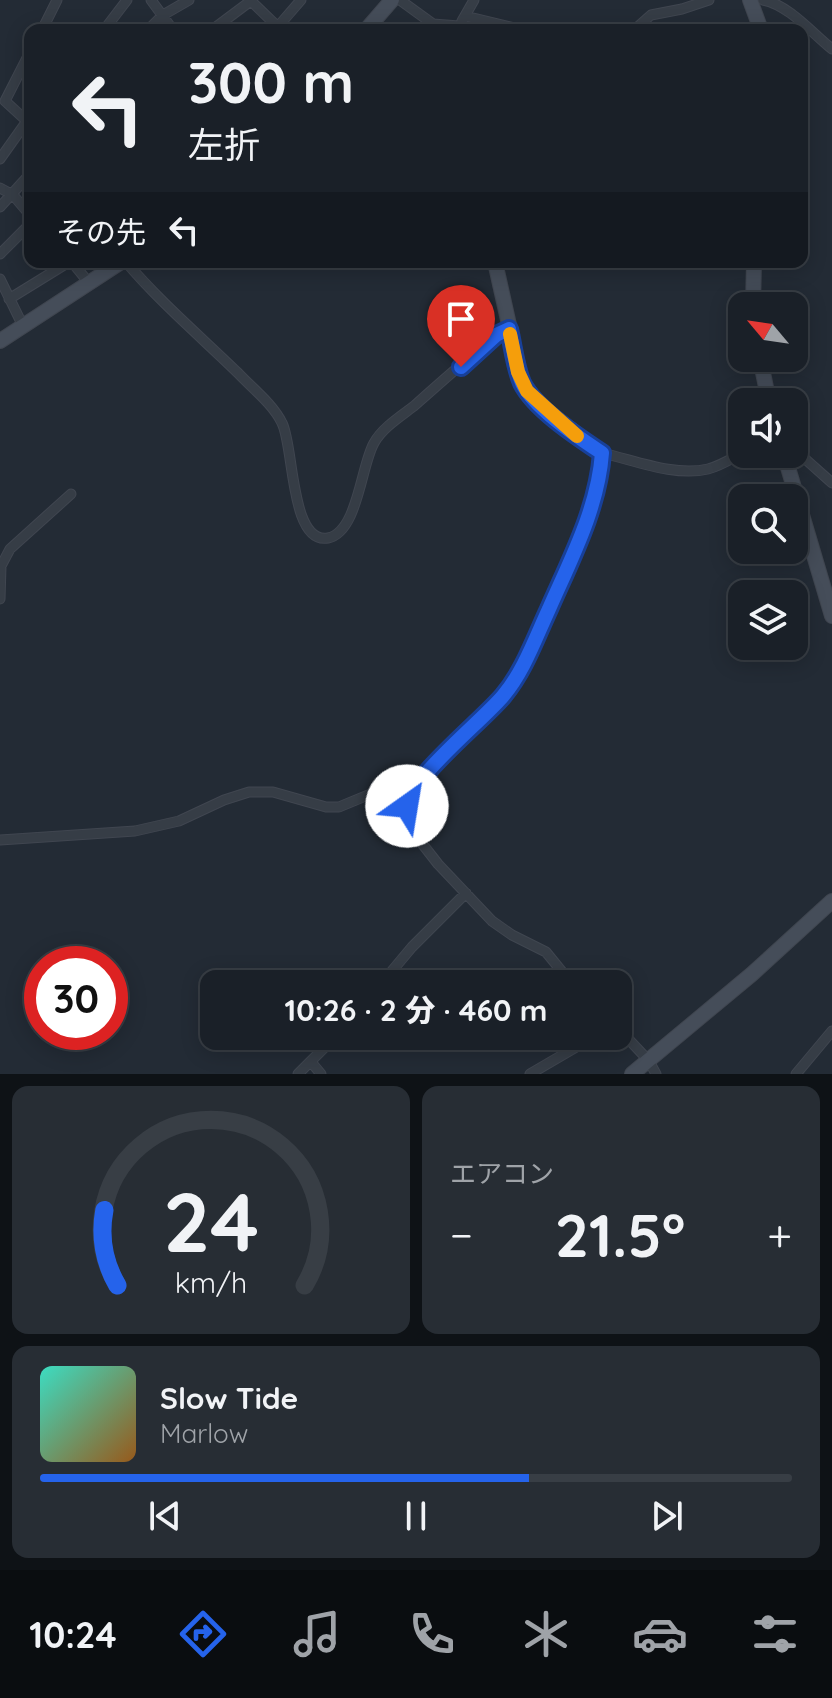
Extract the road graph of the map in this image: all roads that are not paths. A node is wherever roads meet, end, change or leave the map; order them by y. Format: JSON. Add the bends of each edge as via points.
{"nodes":[{"id":1,"x":57,"y":0,"type":"edge"},
{"id":2,"x":127,"y":0,"type":"edge"},
{"id":3,"x":151,"y":0,"type":"edge"},
{"id":4,"x":189,"y":0,"type":"edge"},
{"id":5,"x":251,"y":0,"type":"edge"},
{"id":6,"x":301,"y":0,"type":"edge"},
{"id":7,"x":392,"y":0,"type":"edge"},
{"id":8,"x":400,"y":0,"type":"edge"},
{"id":9,"x":474,"y":0,"type":"edge"},
{"id":10,"x":709,"y":0,"type":"edge"},
{"id":11,"x":750,"y":0,"type":"edge"},
{"id":12,"x":763,"y":0,"type":"edge"},
{"id":13,"x":163,"y":15,"type":"junction"},
{"id":14,"x":45,"y":24,"type":"edge"},
{"id":15,"x":109,"y":24,"type":"edge"},
{"id":16,"x":154,"y":24,"type":"edge"},
{"id":17,"x":169,"y":24,"type":"edge"},
{"id":18,"x":220,"y":24,"type":"edge"},
{"id":19,"x":273,"y":24,"type":"edge"},
{"id":20,"x":282,"y":24,"type":"edge"},
{"id":21,"x":371,"y":24,"type":"edge"},
{"id":22,"x":460,"y":24,"type":"edge"},
{"id":23,"x":641,"y":24,"type":"edge"},
{"id":24,"x":759,"y":24,"type":"edge"},
{"id":25,"x":803,"y":24,"type":"edge"},
{"id":26,"x":808,"y":29,"type":"edge"},
{"id":27,"x":832,"y":49,"type":"edge"},
{"id":28,"x":24,"y":64,"type":"edge"},
{"id":29,"x":24,"y":119,"type":"edge"},
{"id":30,"x":24,"y":128,"type":"edge"},
{"id":31,"x":0,"y":159,"type":"edge"},
{"id":32,"x":24,"y":181,"type":"edge"},
{"id":33,"x":0,"y":188,"type":"edge"},
{"id":34,"x":13,"y":195,"type":"junction"},
{"id":35,"x":0,"y":207,"type":"edge"},
{"id":36,"x":24,"y":208,"type":"edge"},
{"id":37,"x":24,"y":230,"type":"edge"},
{"id":38,"x":0,"y":254,"type":"edge"},
{"id":39,"x":60,"y":268,"type":"edge"},
{"id":40,"x":75,"y":268,"type":"edge"},
{"id":41,"x":114,"y":268,"type":"edge"},
{"id":42,"x":130,"y":268,"type":"edge"},
{"id":43,"x":496,"y":268,"type":"edge"},
{"id":44,"x":754,"y":268,"type":"edge"},
{"id":45,"x":0,"y":279,"type":"edge"},
{"id":46,"x":89,"y":283,"type":"junction"},
{"id":47,"x":753,"y":292,"type":"edge"},
{"id":48,"x":9,"y":299,"type":"junction"},
{"id":49,"x":23,"y":326,"type":"junction"},
{"id":50,"x":509,"y":329,"type":"junction"},
{"id":51,"x":0,"y":341,"type":"edge"},
{"id":52,"x":602,"y":453,"type":"junction"},
{"id":53,"x":728,"y":461,"type":"edge"},
{"id":54,"x":808,"y":462,"type":"edge"},
{"id":55,"x":788,"y":468,"type":"edge"},
{"id":56,"x":832,"y":483,"type":"edge"},
{"id":57,"x":71,"y":494,"type":"dead end"},
{"id":58,"x":0,"y":599,"type":"edge"},
{"id":59,"x":832,"y":616,"type":"edge"},
{"id":60,"x":412,"y":791,"type":"junction"},
{"id":61,"x":0,"y":840,"type":"edge"},
{"id":62,"x":466,"y":893,"type":"junction"},
{"id":63,"x":832,"y":901,"type":"edge"},
{"id":64,"x":393,"y":970,"type":"edge"},
{"id":65,"x":561,"y":970,"type":"edge"},
{"id":66,"x":832,"y":1031,"type":"edge"},
{"id":67,"x":632,"y":1044,"type":"edge"},
{"id":68,"x":323,"y":1050,"type":"edge"},
{"id":69,"x":571,"y":1050,"type":"edge"},
{"id":70,"x":311,"y":1062,"type":"junction"},
{"id":71,"x":653,"y":1068,"type":"edge"},
{"id":72,"x":298,"y":1074,"type":"edge"},
{"id":73,"x":321,"y":1074,"type":"edge"},
{"id":74,"x":530,"y":1074,"type":"edge"},
{"id":75,"x":632,"y":1074,"type":"edge"},
{"id":76,"x":796,"y":1074,"type":"edge"}],
"edges":[{"from":1,"to":14,"type":"street"},
{"from":2,"to":15,"type":"street"},
{"from":3,"to":13,"type":"street"},
{"from":4,"to":13,"type":"street"},
{"from":5,"to":18,"type":"street"},
{"from":5,"to":19,"type":"street"},
{"from":6,"to":20,"type":"street"},
{"from":7,"to":21,"type":"street"},
{"from":8,"to":22,"type":"street","via":[[433,24]]},
{"from":9,"to":22,"type":"street"},
{"from":10,"to":23,"type":"street","via":[[651,15]]},
{"from":11,"to":24,"type":"street"},
{"from":12,"to":25,"type":"street"},
{"from":13,"to":16,"type":"street"},
{"from":13,"to":17,"type":"street"},
{"from":26,"to":27,"type":"street"},
{"from":28,"to":29,"type":"street","via":[[5,101]]},
{"from":30,"to":31,"type":"street"},
{"from":32,"to":34,"type":"street"},
{"from":33,"to":34,"type":"street"},
{"from":34,"to":35,"type":"street"},
{"from":34,"to":36,"type":"street"},
{"from":37,"to":38,"type":"street"},
{"from":39,"to":48,"type":"street"},
{"from":40,"to":46,"type":"street"},
{"from":41,"to":46,"type":"street"},
{"from":42,"to":50,"type":"street","via":[[282,421],[298,511],[320,538],[329,538],[346,522],[375,440]]},
{"from":43,"to":50,"type":"street"},
{"from":44,"to":47,"type":"street"},
{"from":45,"to":48,"type":"street"},
{"from":46,"to":49,"type":"street"},
{"from":48,"to":49,"type":"street"},
{"from":49,"to":51,"type":"street"},
{"from":50,"to":52,"type":"street","via":[[527,391]]},
{"from":52,"to":53,"type":"street","via":[[696,471]]},
{"from":52,"to":60,"type":"street","via":[[587,521],[524,664],[505,694]]},
{"from":54,"to":56,"type":"street"},
{"from":55,"to":59,"type":"street"},
{"from":57,"to":58,"type":"street","via":[[10,549],[1,566]]},
{"from":60,"to":61,"type":"street","via":[[403,786],[339,807],[249,792],[179,821],[135,831]]},
{"from":60,"to":62,"type":"street","via":[[407,806],[413,832]]},
{"from":62,"to":64,"type":"street"},
{"from":62,"to":65,"type":"street","via":[[502,928],[546,952]]},
{"from":63,"to":71,"type":"street"},
{"from":66,"to":76,"type":"street"},
{"from":67,"to":71,"type":"street"},
{"from":68,"to":70,"type":"street"},
{"from":69,"to":74,"type":"street"},
{"from":70,"to":72,"type":"street"},
{"from":70,"to":73,"type":"street"},
{"from":71,"to":75,"type":"street"}]}
